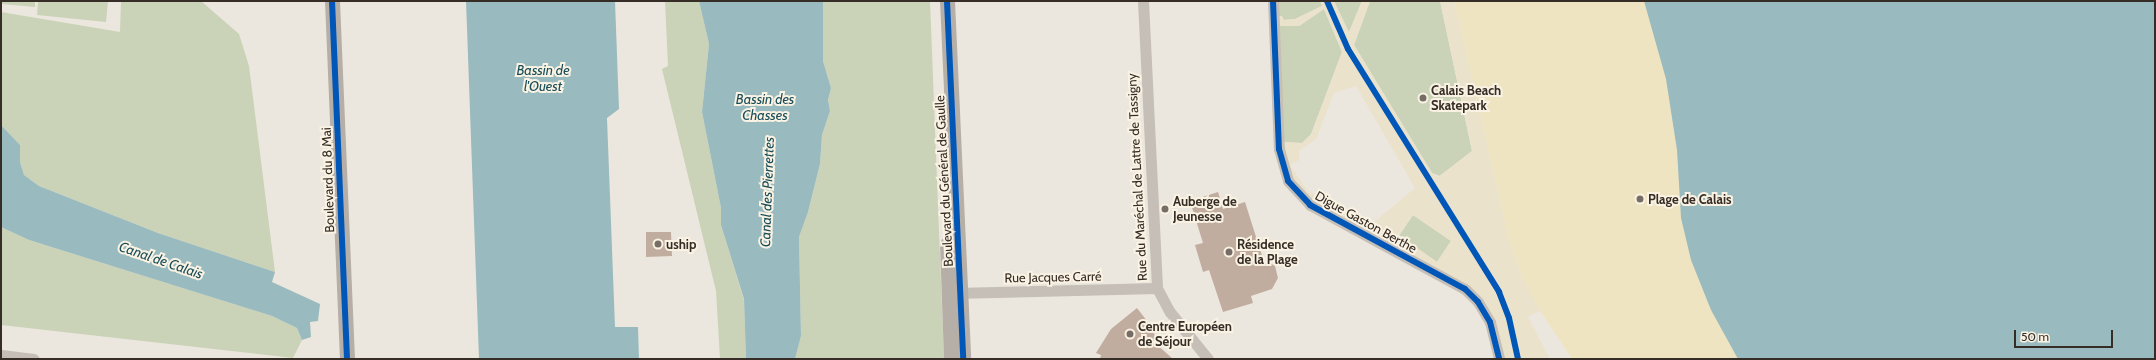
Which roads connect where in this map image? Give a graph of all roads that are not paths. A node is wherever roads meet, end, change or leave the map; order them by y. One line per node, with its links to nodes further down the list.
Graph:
1 (332, 1): 8 (street, Boulevard du 8 Mai)
2 (937, 1): 7 (street, Boulevard du Général de Gaulle)
3 (947, 1): 7 (street, Boulevard du Général de Gaulle)
4 (1143, 1): 6 (street, Rue du Maréchal de Lattre de Tassigny)
5 (1273, 1): 16 (street, Digue Gaston Berthe)
6 (1157, 288): 7 (street, Rue Jacques Carré); 15 (street, Rue du Maréchal de Lattre de Tassigny)
7 (955, 293): 13 (street, Boulevard du Général de Gaulle); 14 (street, Boulevard du Général de Gaulle)
8 (344, 337): 11 (street, Boulevard du 8 Mai); 12 (street, Boulevard du 8 Mai)
9 (1, 355): 10 (street)
10 (34, 359)
11 (340, 359)
12 (347, 359)
13 (951, 359)
14 (963, 359)
15 (1208, 359)
16 (1499, 359)

